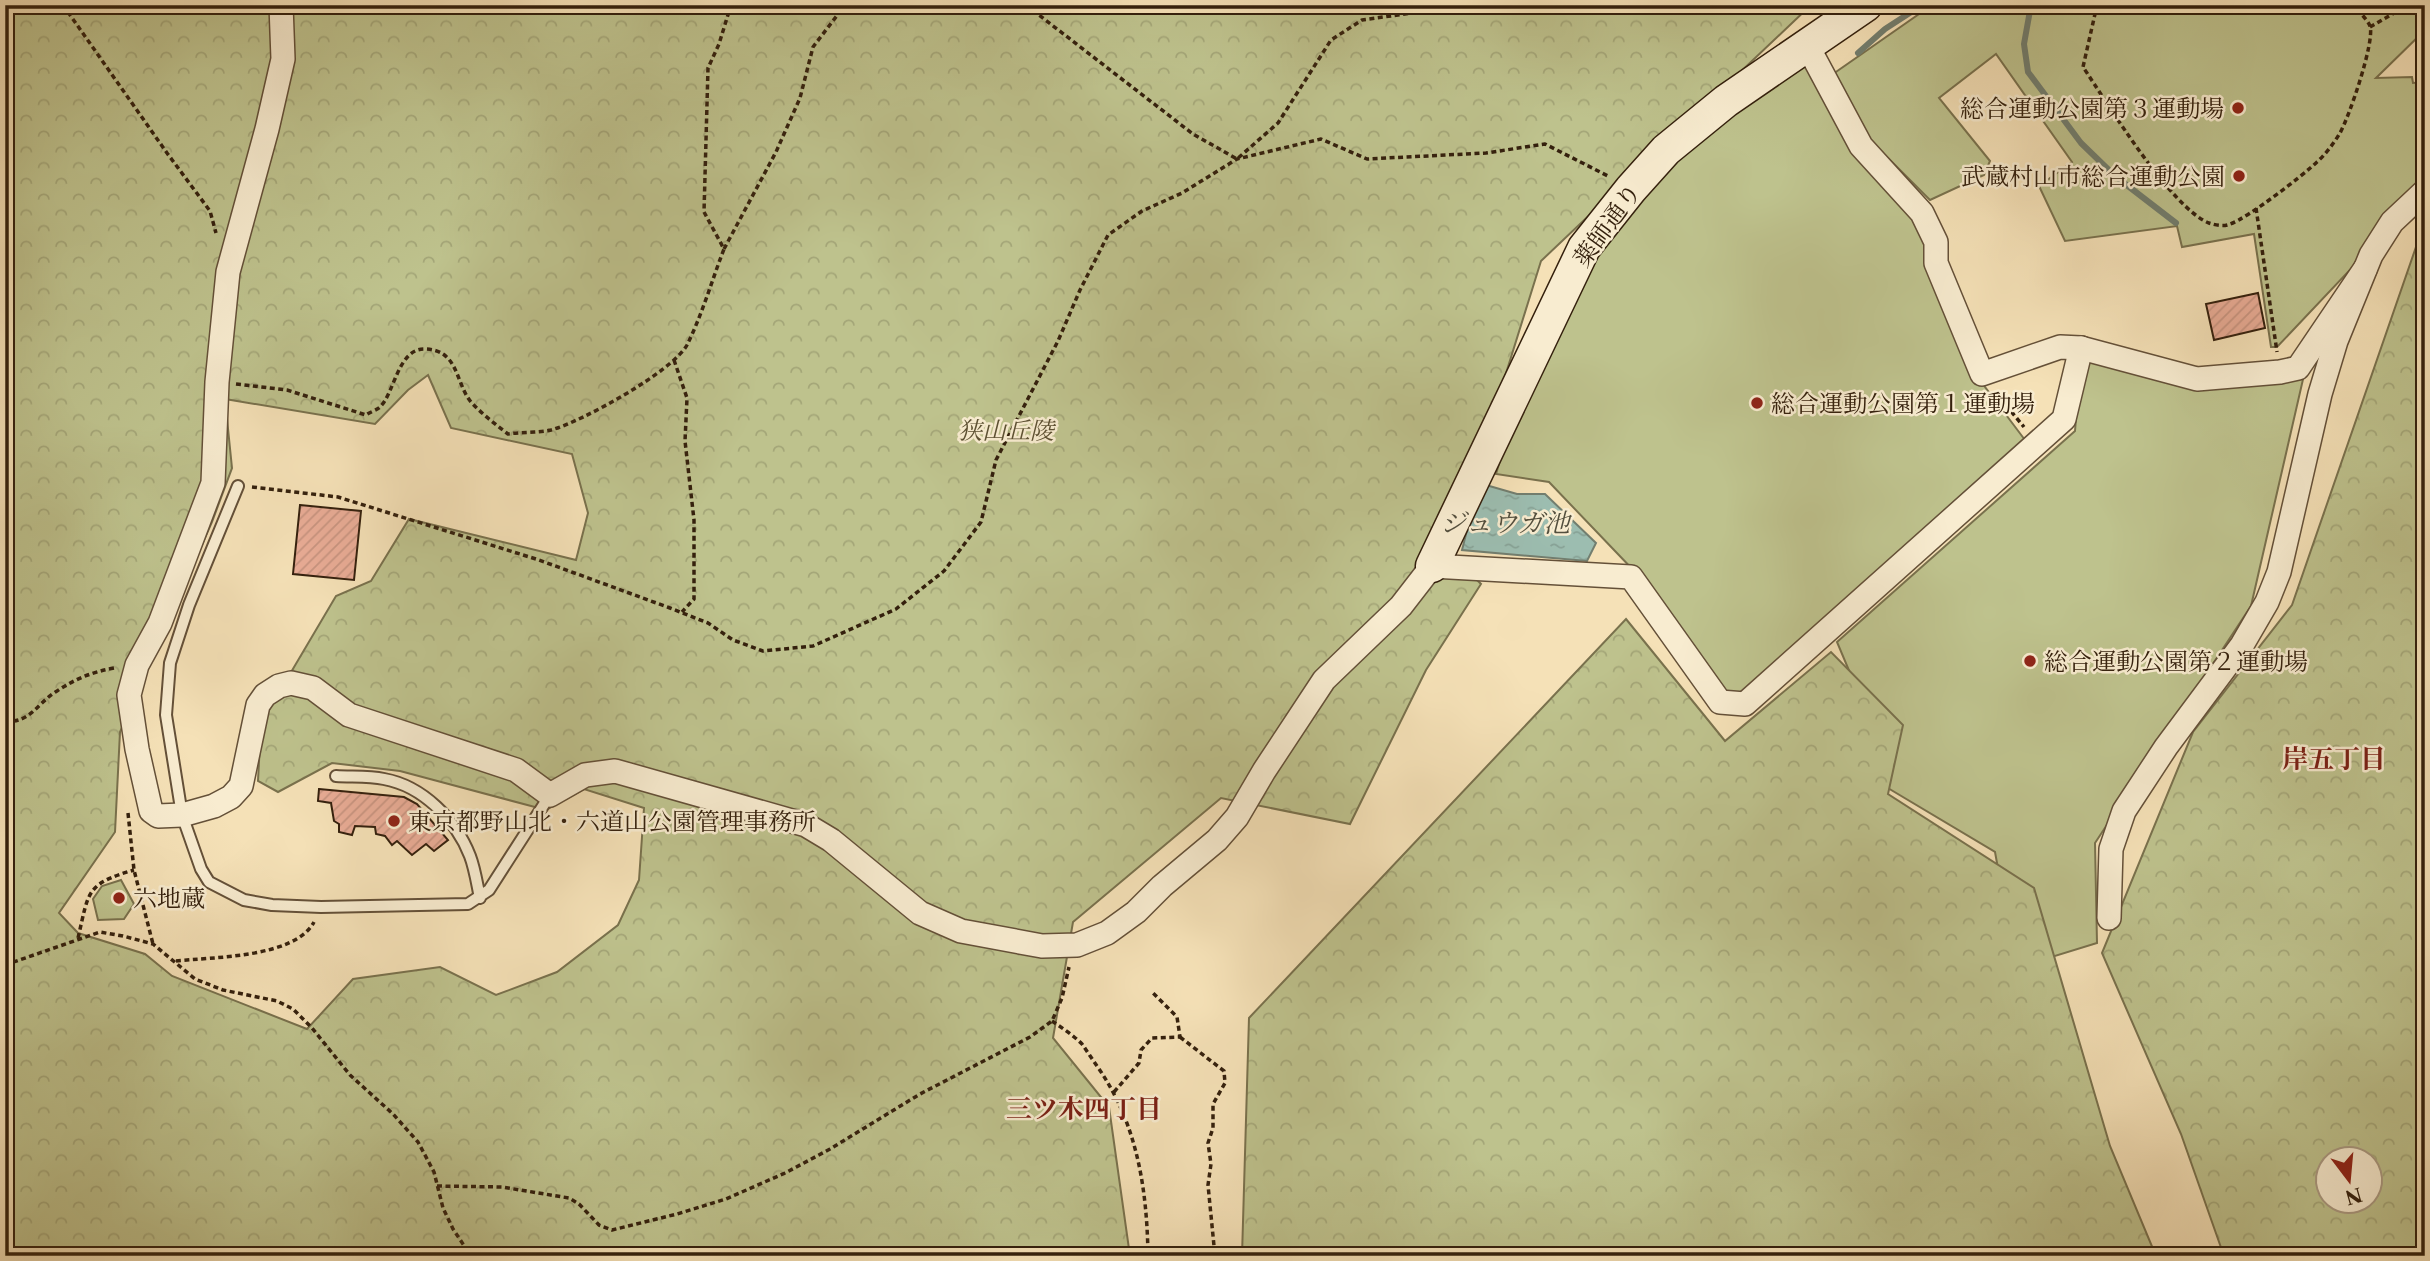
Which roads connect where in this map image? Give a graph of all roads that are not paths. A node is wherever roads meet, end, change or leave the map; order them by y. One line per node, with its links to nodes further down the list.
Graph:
1 (281, 5): 11 (street)
2 (1866, 5): 3 (street, 薬師通り)
3 (1807, 45): 6 (street); 8 (street, 薬師通り)
4 (2425, 191): 5 (street)
5 (2365, 269): 6 (street); 13 (street)
6 (2081, 348): 8 (street)
7 (238, 486): 11 (lane)
8 (1432, 565): 10 (street)
9 (336, 776): 12 (lane)
10 (550, 795): 11 (street); 12 (lane)
11 (182, 815): 12 (lane)
12 (480, 898)
13 (2109, 918)

